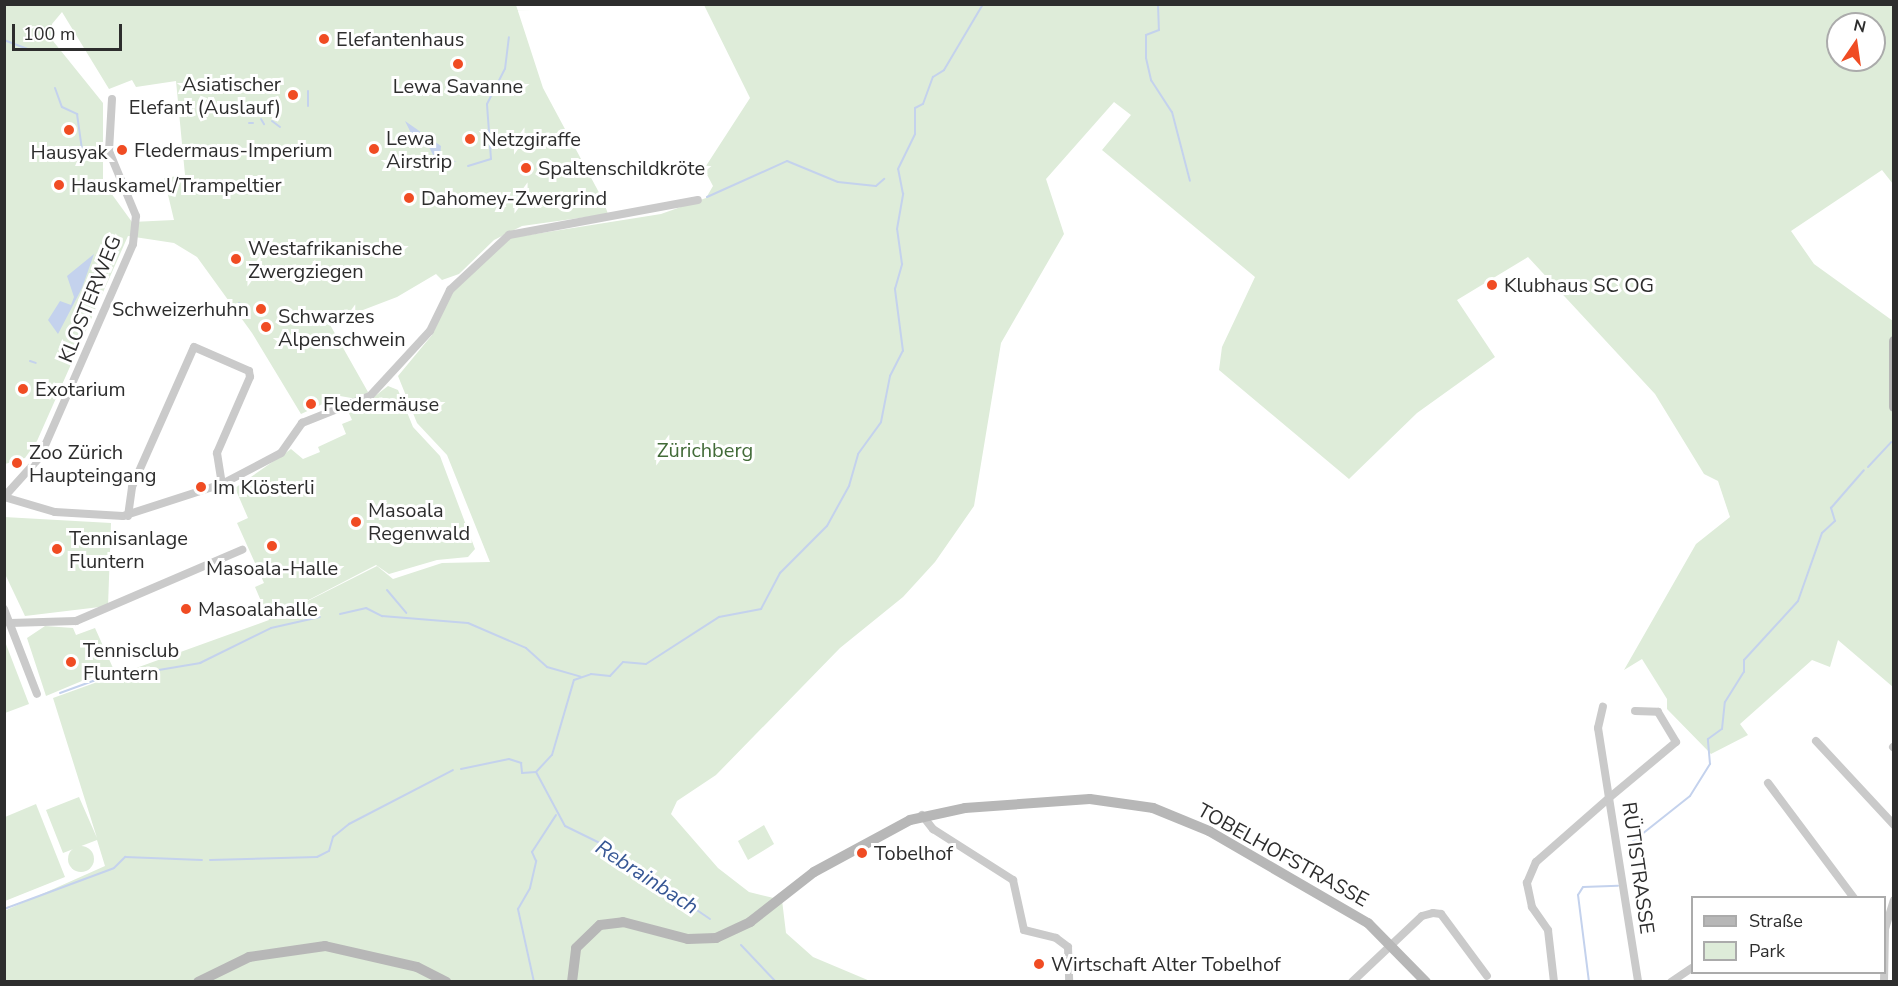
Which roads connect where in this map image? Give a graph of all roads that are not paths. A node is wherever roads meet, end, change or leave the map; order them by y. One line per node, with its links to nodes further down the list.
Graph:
1 (112, 99): 6 (street, KLOSTERWEG)
2 (698, 200): 5 (street)
3 (1893, 341): 4 (main road)
4 (1893, 407)
5 (222, 484): 7 (street); 7 (street)
6 (4, 497): 7 (street)
7 (128, 516)
8 (242, 550): 10 (street)
9 (4, 609): 10 (street)
10 (10, 623): 11 (street)
11 (37, 694)
12 (1603, 707): 16 (street)
13 (1635, 711): 16 (street, RÜTISTRASSE)
14 (1816, 741): 18 (street)
15 (1768, 783): 19 (street)
16 (1609, 798): 31 (street); 32 (street, RÜTISTRASSE)
17 (922, 815): 22 (main road, TOBELHOFSTRASSE); 27 (main road, TOBELHOFSTRASSE); 28 (street)
18 (1893, 825)
19 (1853, 896)
20 (1893, 900): 21 (street)
21 (1886, 924)
22 (1393, 946): 24 (street); 29 (street); 30 (main road, TOBELHOFSTRASSE)
23 (1691, 969): 33 (street)
24 (1487, 975)
25 (198, 981): 26 (main road)
26 (446, 981)
27 (572, 981)
28 (1070, 981)
29 (1352, 981)
30 (1426, 981)
31 (1554, 981)
32 (1638, 981)
33 (1671, 981)

